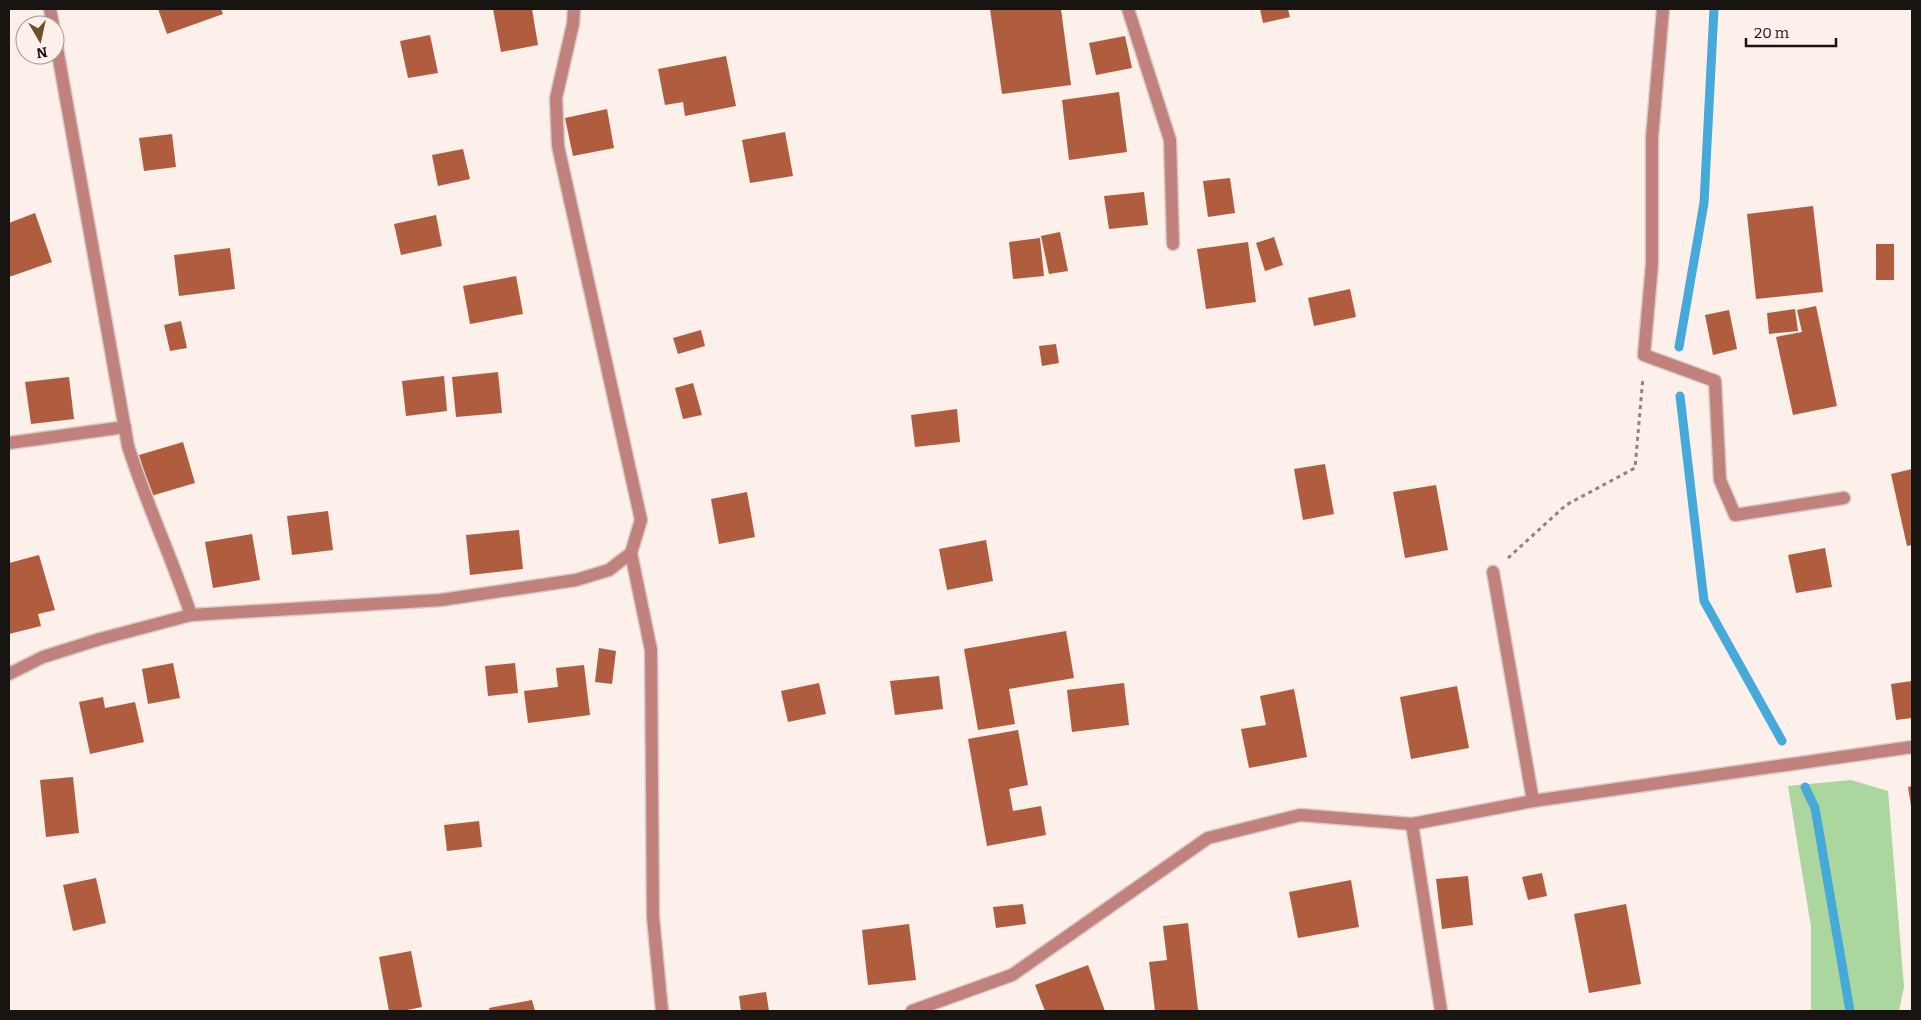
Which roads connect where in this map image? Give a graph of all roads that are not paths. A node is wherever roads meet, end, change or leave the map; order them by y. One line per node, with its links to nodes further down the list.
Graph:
1 (574, 9): 9 (street)
2 (1128, 9): 5 (street)
3 (1663, 9): 8 (street)
4 (60, 65): 6 (street)
5 (1173, 244)
6 (125, 427): 7 (street); 11 (street)
7 (9, 443)
8 (1844, 498)
9 (631, 553): 11 (street); 16 (street)
10 (1493, 572): 14 (street)
11 (191, 615): 12 (street)
12 (9, 674)
13 (1912, 747): 14 (street)
14 (1533, 801): 15 (street)
15 (1412, 824): 17 (street); 18 (street)
16 (662, 1011)
17 (912, 1011)
18 (1441, 1011)

